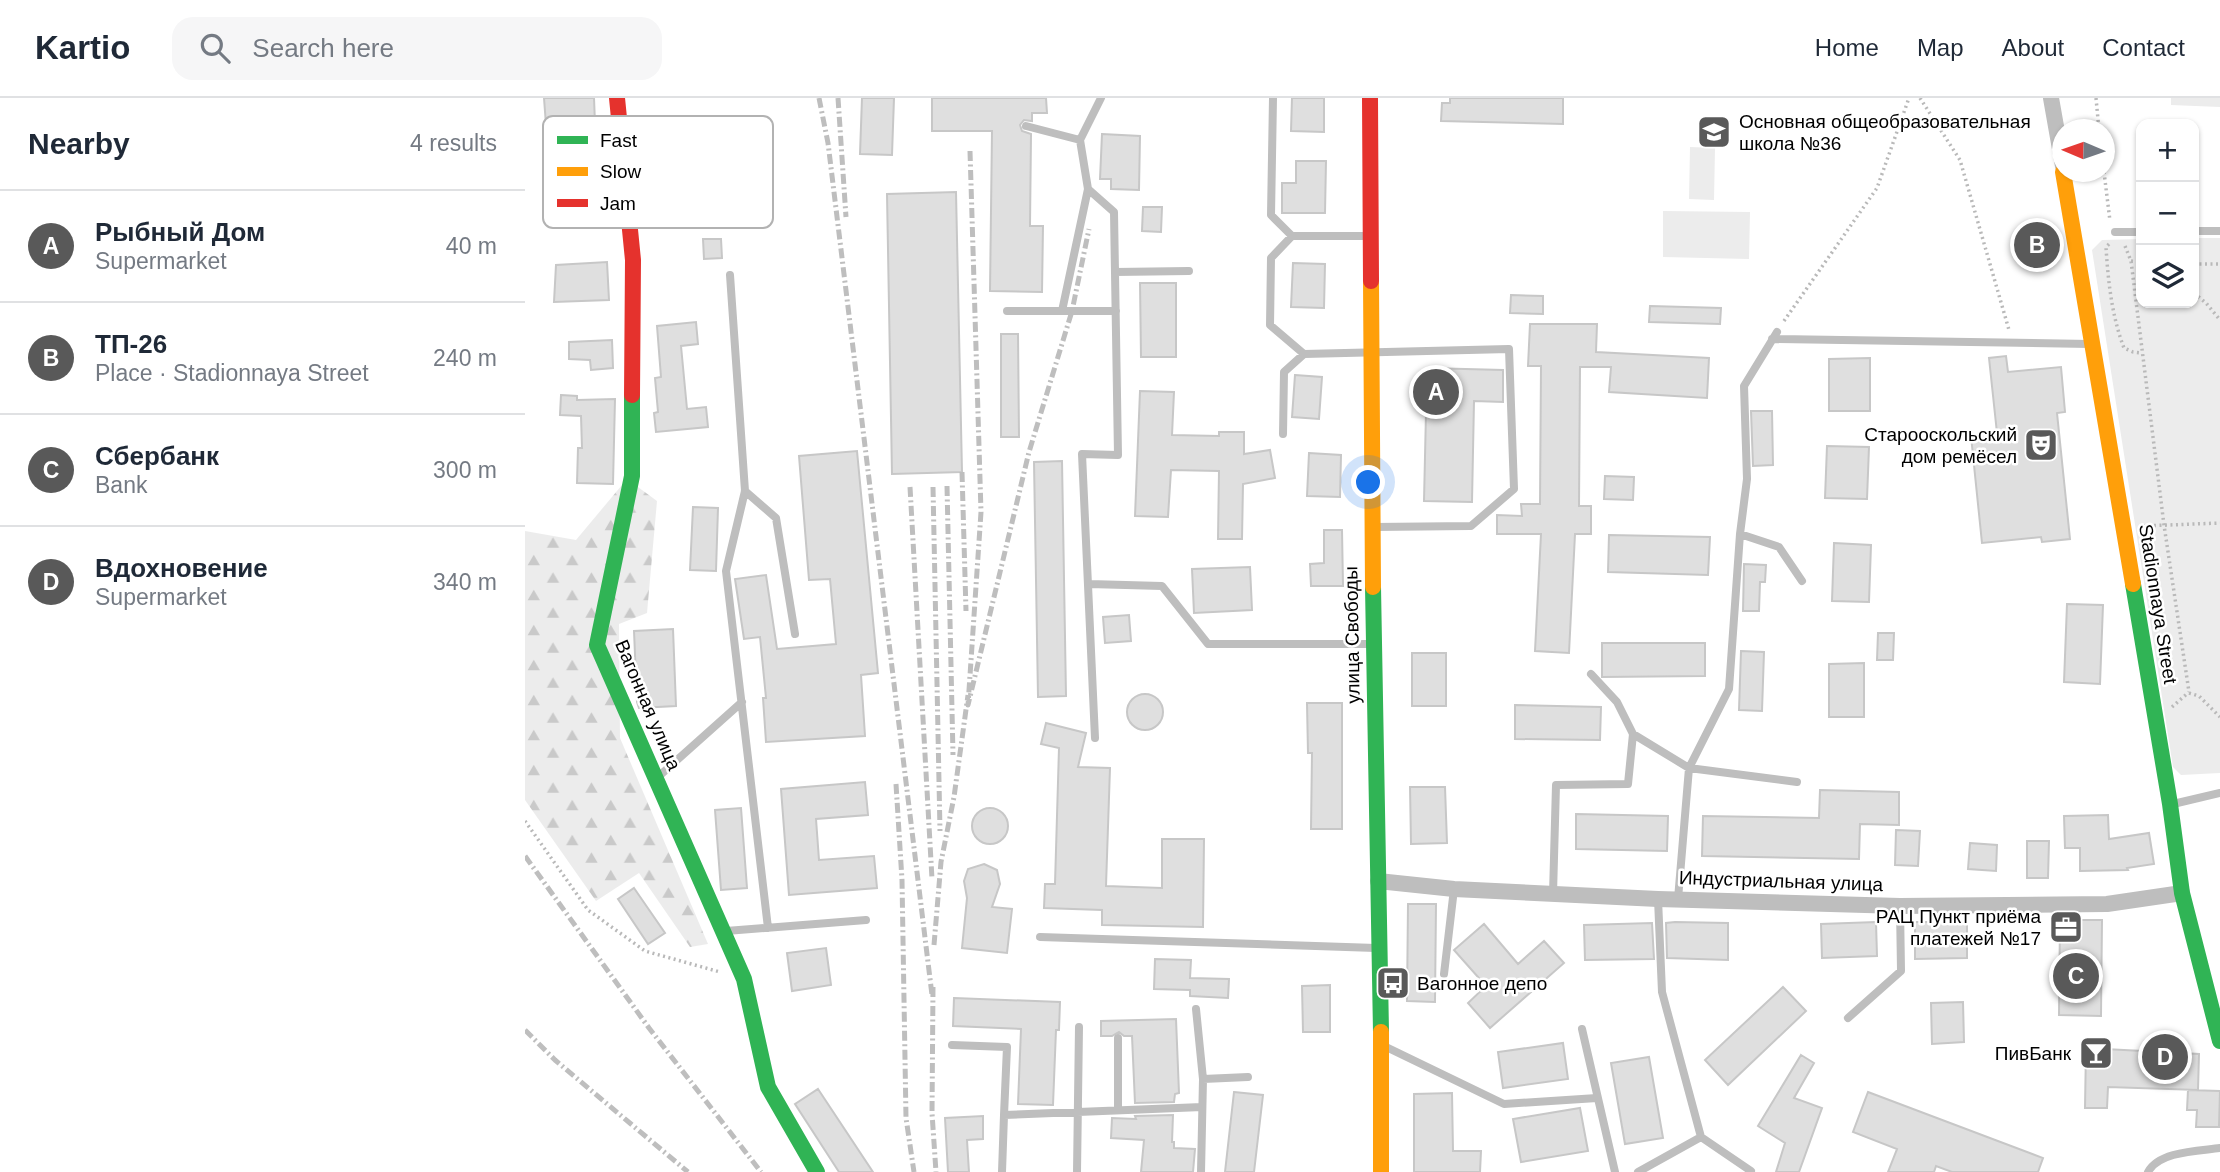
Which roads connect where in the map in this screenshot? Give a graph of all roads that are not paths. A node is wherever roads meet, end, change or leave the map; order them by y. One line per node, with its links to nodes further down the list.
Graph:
1 (617, 98): 6 (street, Вагонная улица)
2 (1101, 98): 9 (lane)
3 (1273, 98): 17 (lane)
4 (1370, 98): 18 (street, улица Свободы)
5 (2051, 98): 7 (street)
6 (619, 116)
7 (2055, 119)
8 (1026, 126): 9 (lane)
9 (1080, 140): 11 (lane)
10 (2065, 182): 25 (street, Stadionnaya Street)
11 (1089, 188): 20 (lane); 23 (lane)
12 (630, 228): 41 (street, Вагонная улица)
13 (2199, 231): 14 (lane)
14 (2220, 231)
15 (2115, 232): 16 (lane)
16 (2136, 232)
17 (1292, 236): 18 (lane); 27 (lane)
18 (1369, 236): 26 (street, улица Свободы)
19 (1189, 271): 20 (lane)
20 (1115, 272): 24 (lane)
21 (730, 275): 29 (lane)
22 (1007, 311): 23 (lane)
23 (1062, 311): 24 (lane)
24 (1116, 311): 33 (lane)
25 (2093, 344): 31 (lane); 44 (street, Stadionnaya Street)
26 (1370, 352): 27 (lane); 30 (street, улица Свободы); 30 (lane)
27 (1304, 354): 28 (lane)
28 (1283, 434)
29 (745, 491): 34 (lane); 37 (lane)
30 (1371, 527): 35 (street, улица Свободы)
31 (1740, 534): 32 (lane); 40 (lane)
32 (1802, 580)
33 (1089, 584): 35 (lane); 39 (lane)
34 (795, 634)
35 (1373, 644): 45 (street, улица Свободы)
36 (1591, 674): 38 (lane)
37 (742, 702): 41 (lane); 53 (lane)
38 (1633, 734): 40 (lane); 48 (lane)
39 (1095, 738)
40 (1689, 768): 42 (lane); 50 (lane)
41 (656, 779): 54 (street, Вагонная улица)
42 (1797, 782)
43 (2220, 793): 44 (lane)
44 (2170, 804): 47 (street, Stadionnaya Street)
45 (1378, 881): 46 (street, Индустриальная улица); 56 (street, улица Свободы)
46 (1454, 889): 48 (street, Индустриальная улица); 57 (lane)
47 (2182, 893): 51 (street, Индустриальная улица); 63 (street, Stadionnaya Street)
48 (1553, 894): 49 (street, Индустриальная улица)
49 (1658, 899): 50 (street, Индустриальная улица); 73 (lane)
50 (1678, 899): 51 (street, Индустриальная улица)
51 (1900, 906): 59 (lane)
52 (866, 920): 53 (lane)
53 (768, 928): 54 (lane)
54 (723, 931): 76 (street, Вагонная улица)
55 (1040, 937): 56 (lane)
56 (1378, 948): 65 (street, улица Свободы)
57 (1444, 974)
58 (1196, 1009): 67 (lane)
59 (1848, 1018)
60 (1079, 1027): 71 (lane)
61 (1583, 1029): 68 (lane)
62 (1118, 1038): 70 (lane)
63 (2220, 1041)
64 (952, 1045): 72 (lane)
65 (1381, 1045): 68 (lane); 80 (street, улица Свободы)
66 (1248, 1077): 67 (lane)
67 (1203, 1079): 69 (lane)
68 (1597, 1098): 81 (lane)
69 (1202, 1107): 70 (lane); 79 (lane)
70 (1118, 1110): 71 (lane)
71 (1077, 1112): 72 (lane); 78 (lane)
72 (1004, 1115): 77 (lane)
73 (1701, 1137): 75 (lane); 82 (lane)
74 (2220, 1148): 83 (lane)
75 (1751, 1171)
76 (817, 1172)
77 (1002, 1172)
78 (1077, 1172)
79 (1201, 1172)
80 (1381, 1172)
81 (1615, 1172)
82 (1638, 1172)
83 (2148, 1172)

